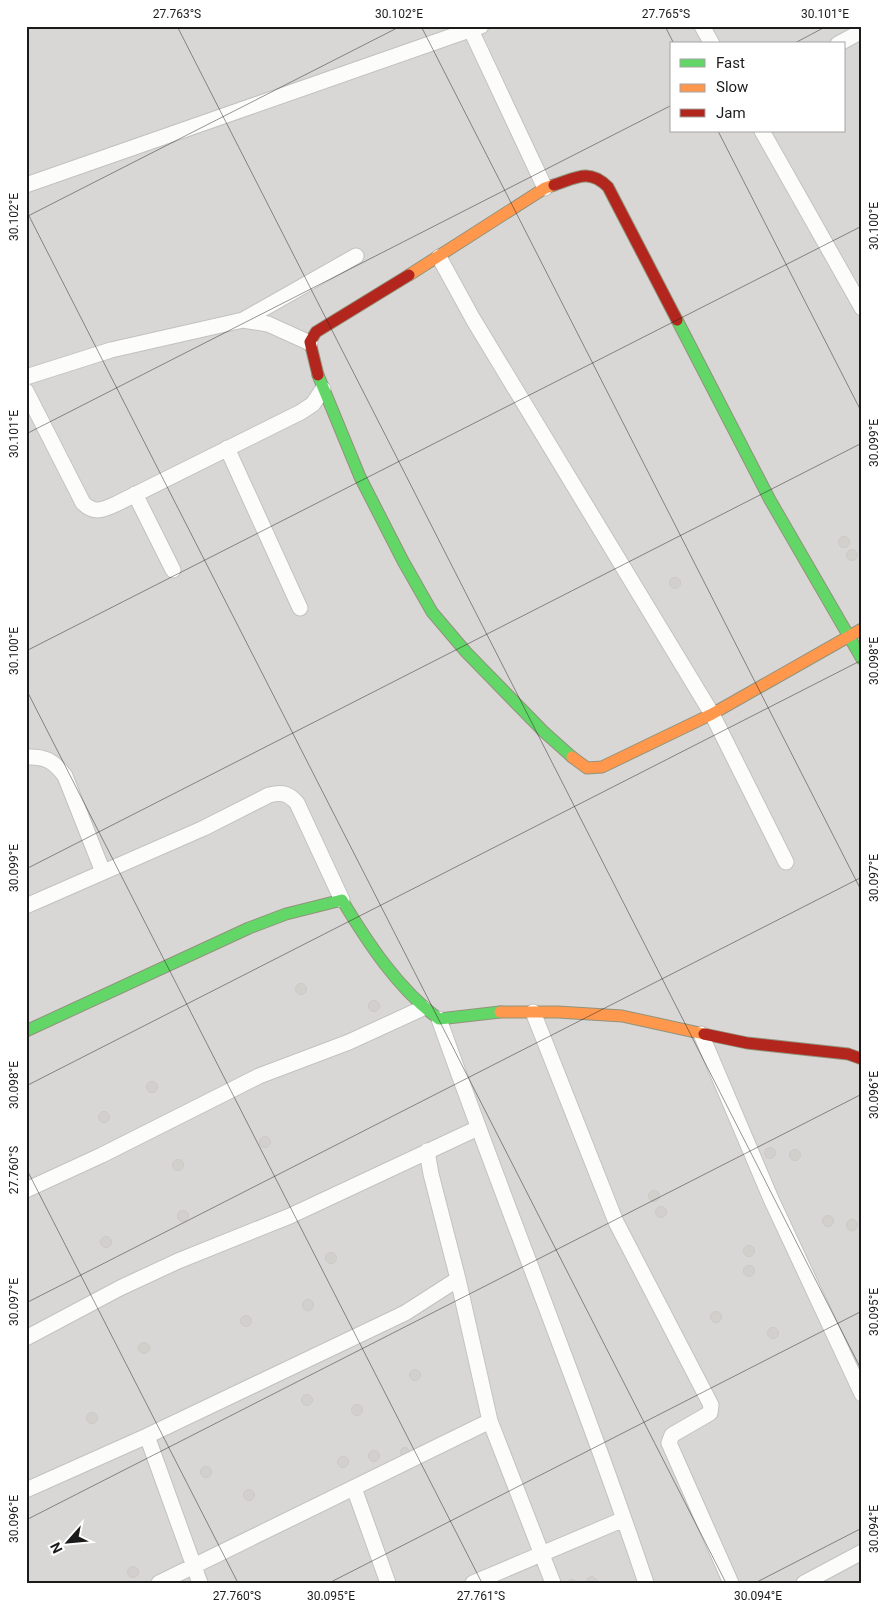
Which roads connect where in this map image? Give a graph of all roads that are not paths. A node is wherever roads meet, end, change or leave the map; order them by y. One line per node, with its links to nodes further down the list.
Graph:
1 (702, 26): 4 (street)
2 (474, 28): 7 (street); 8 (street)
3 (858, 35): 5 (street)
4 (711, 42)
5 (842, 42)
6 (763, 132): 11 (street)
7 (26, 185)
8 (545, 188): 10 (street); 22 (street)
9 (356, 256): 12 (street)
10 (439, 257): 13 (street); 24 (street)
11 (862, 308)
12 (243, 320): 13 (street); 14 (street)
13 (310, 343): 15 (street)
14 (26, 377)
15 (323, 389): 17 (street); 24 (street)
16 (26, 391): 18 (street)
17 (227, 448): 18 (street); 20 (street)
18 (135, 494): 19 (street)
19 (173, 570)
20 (300, 608)
21 (862, 629): 22 (street)
22 (850, 635): 23 (street); 24 (street)
23 (862, 659)
24 (712, 714): 26 (street)
25 (26, 757): 27 (street)
26 (786, 862)
27 (103, 872): 28 (street); 29 (street)
28 (342, 900): 30 (street); 33 (street)
29 (26, 906)
30 (424, 1008): 32 (street); 38 (street)
31 (533, 1012): 32 (street); 34 (street); 56 (street)
32 (439, 1019): 36 (street)
33 (26, 1031)
34 (701, 1034): 35 (street); 41 (street)
35 (862, 1059)
36 (478, 1128): 37 (street); 46 (street)
37 (428, 1151): 39 (street); 40 (street)
38 (26, 1190)
39 (458, 1279): 42 (street); 43 (street)
40 (26, 1338)
41 (862, 1394)
42 (490, 1421): 44 (street); 48 (street)
43 (147, 1436): 45 (street); 49 (street)
44 (354, 1488): 49 (street); 52 (street)
45 (26, 1490)
46 (624, 1519): 48 (street); 55 (street)
47 (862, 1552): 57 (street)
48 (542, 1554): 53 (street); 54 (street)
49 (195, 1567): 50 (street); 51 (street)
50 (159, 1583)
51 (200, 1583)
52 (388, 1583)
53 (474, 1583)
54 (553, 1583)
55 (646, 1583)
56 (732, 1583)
57 (804, 1583)

